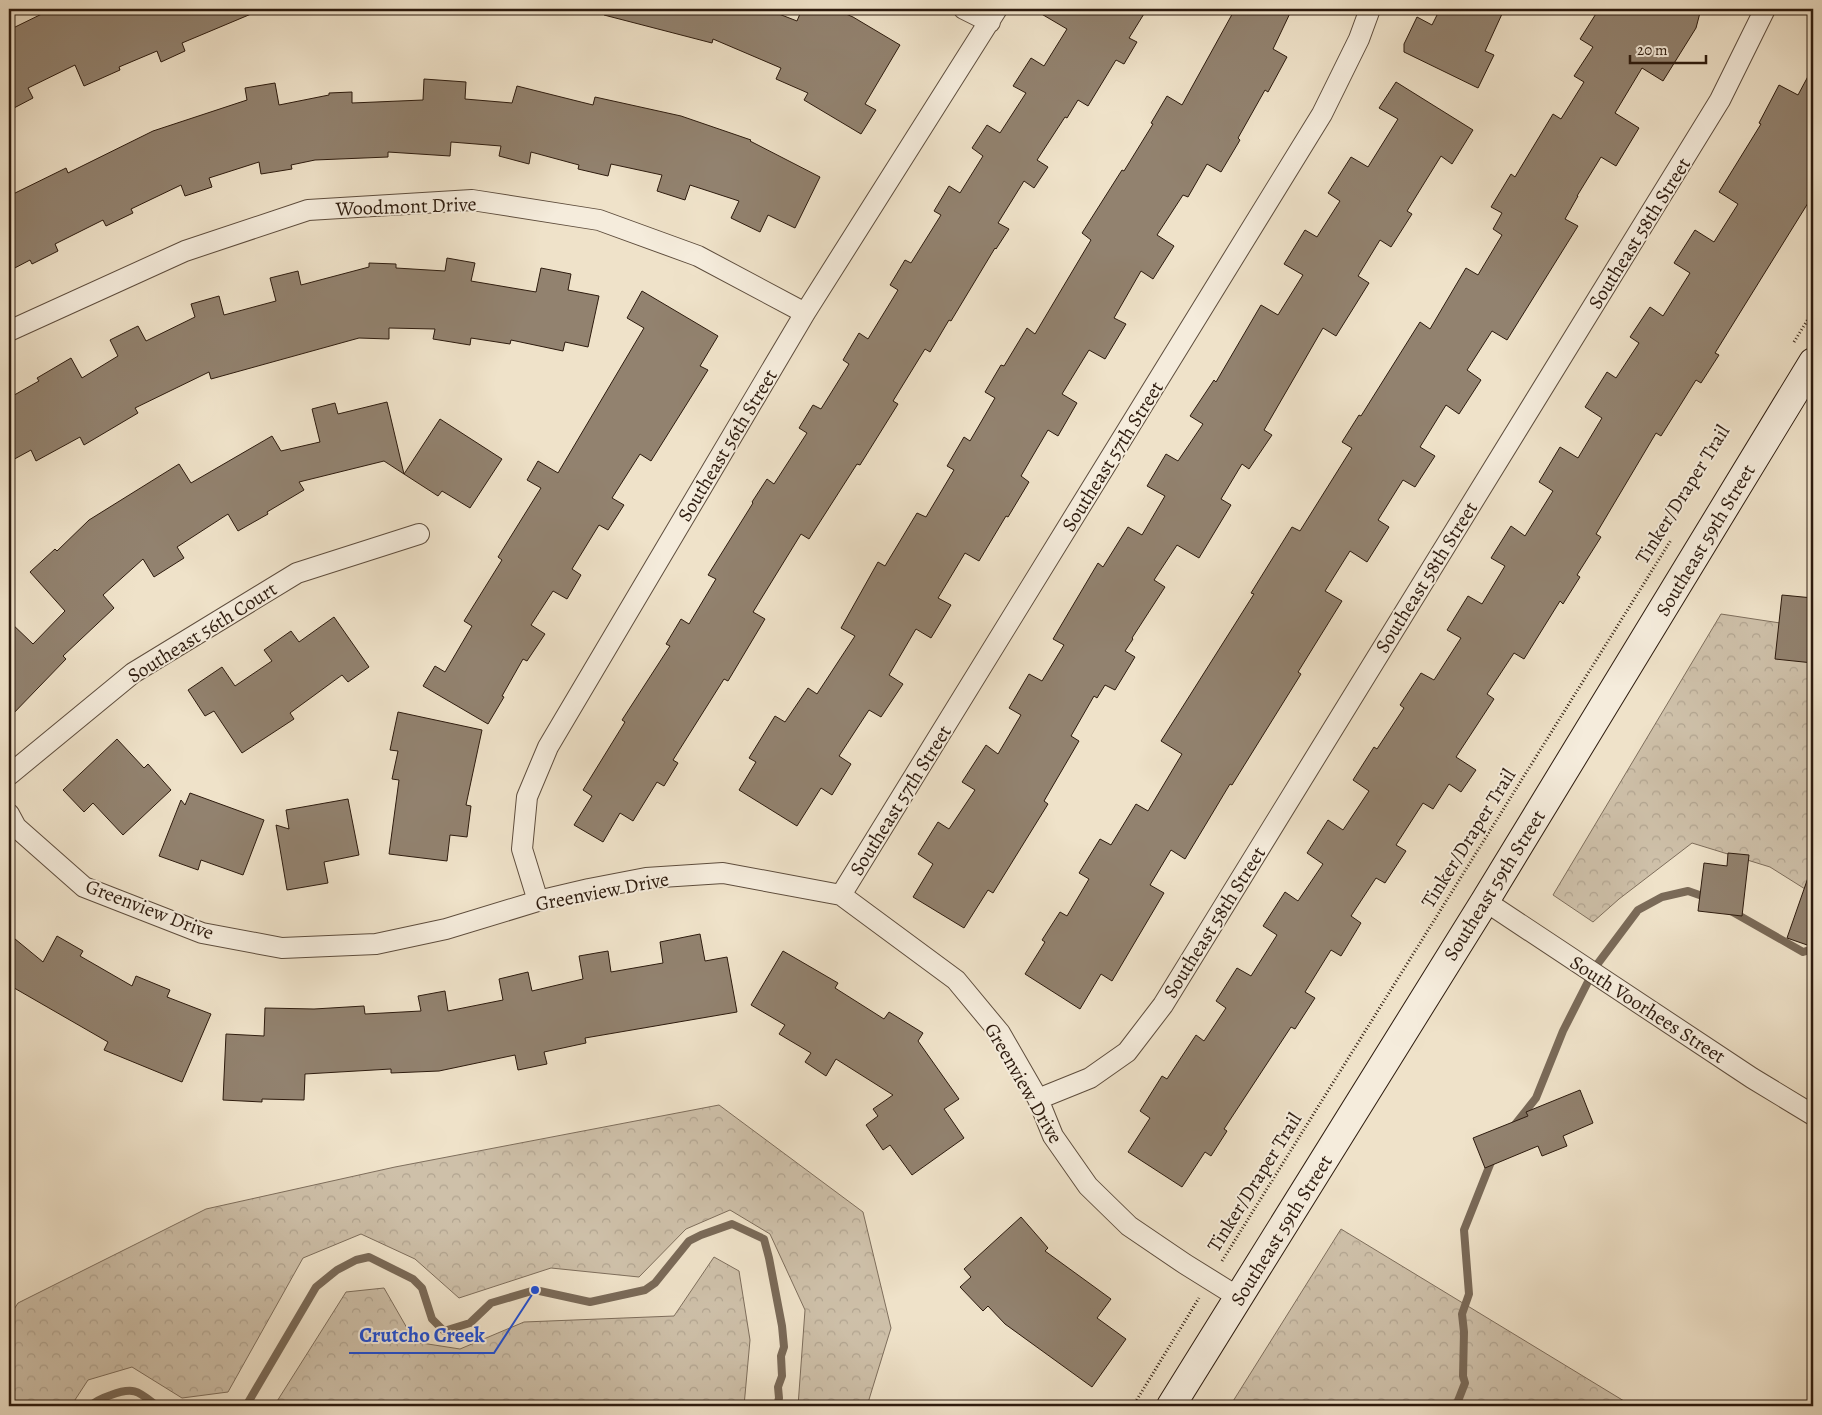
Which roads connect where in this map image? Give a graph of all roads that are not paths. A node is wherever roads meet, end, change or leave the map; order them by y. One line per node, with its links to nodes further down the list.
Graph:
1 (964, 9): 4 (street)
2 (1370, 9): 11 (street, Southeast 57th Street)
3 (1765, 9): 14 (street, Southeast 58th Street)
4 (993, 16): 5 (street, Southeast 56th Street)
5 (805, 313): 6 (street, Woodmont Drive); 12 (street, Southeast 56th Street)
6 (9, 331)
7 (1813, 362): 13 (main road, Southeast 59th Street)
8 (419, 534): 9 (street, Southeast 56th Court)
9 (9, 775)
10 (9, 814): 12 (street, Greenview Drive)
11 (841, 895): 12 (street, Greenview Drive); 14 (street, Greenview Drive)
12 (538, 901)
13 (1484, 901): 15 (street, South Voorhees Street); 16 (main road, Southeast 59th Street)
14 (1038, 1099): 16 (street, Greenview Drive)
15 (1813, 1115)
16 (1238, 1298): 17 (main road, Southeast 59th Street)
17 (1171, 1406)

